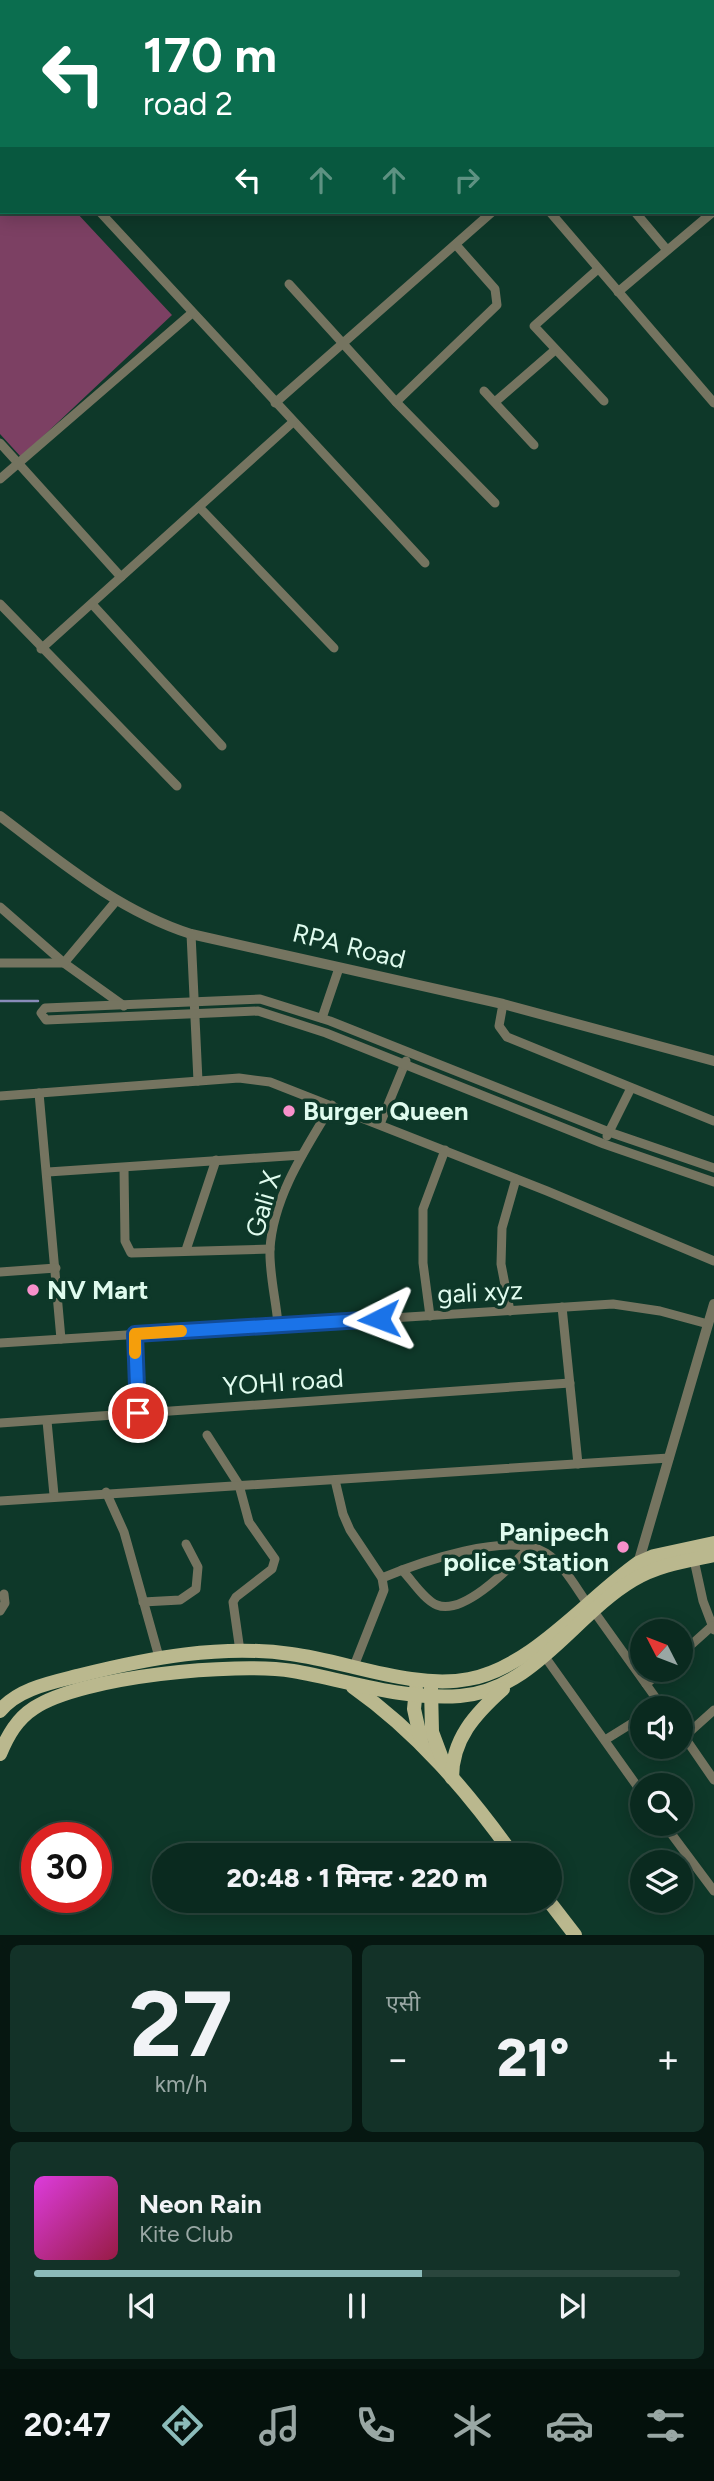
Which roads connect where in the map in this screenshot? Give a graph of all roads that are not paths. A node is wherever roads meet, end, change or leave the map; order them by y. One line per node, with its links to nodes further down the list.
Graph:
1 (102, 214): 11 (street)
2 (490, 214): 6 (street)
3 (552, 214): 8 (street)
4 (637, 214): 7 (street)
5 (709, 214): 7 (street)
6 (457, 246): 12 (street); 16 (street)
7 (667, 250): 10 (street)
8 (598, 270): 10 (street); 13 (street)
9 (289, 284): 12 (street)
10 (618, 292): 19 (street)
11 (192, 313): 18 (street); 23 (street)
12 (343, 342): 16 (street); 18 (street)
13 (555, 350): 15 (street); 17 (street)
14 (484, 391): 17 (street)
15 (604, 401)
16 (396, 402): 25 (street)
17 (495, 402): 22 (street)
18 (275, 403): 20 (street)
19 (714, 403)
20 (293, 422): 26 (street); 27 (street)
21 (0, 443): 23 (street)
22 (534, 445)
23 (18, 462): 24 (street); 28 (street)
24 (0, 479)
25 (495, 503)
26 (199, 507): 28 (street); 31 (street)
27 (425, 563)
28 (121, 577): 30 (street)
29 (0, 604): 32 (street)
30 (92, 604): 32 (street); 33 (street)
31 (334, 648)
32 (41, 649): 34 (street)
33 (222, 746)
34 (177, 786)
35 (0, 816): 36 (street, RPA Road)
36 (116, 901): 38 (street, RPA Road); 40 (street)
37 (0, 908): 40 (street)
38 (191, 934): 41 (street, RPA Road); 42 (street)
39 (0, 963): 40 (street)
40 (64, 963): 45 (street)
41 (339, 968): 44 (street, RPA Road); 49 (street)
42 (193, 1001): 43 (street); 45 (street); 46 (street)
43 (276, 1003): 47 (street); 49 (street)
44 (503, 1004): 51 (street, RPA Road); 54 (street)
45 (123, 1005): 48 (street); 48 (street)
46 (194, 1013): 47 (street); 48 (street); 53 (street)
47 (273, 1015): 52 (street)
48 (136, 1016)
49 (322, 1018): 50 (street)
50 (409, 1052): 52 (street); 60 (street)
51 (714, 1061)
52 (405, 1064): 59 (street); 61 (street)
53 (198, 1081): 55 (street); 57 (street)
54 (631, 1088): 58 (street); 60 (street)
55 (39, 1093): 56 (street); 67 (street)
56 (0, 1096)
57 (332, 1105): 59 (street); 63 (street, Gali X)
58 (714, 1121)
59 (380, 1124): 62 (street)
60 (609, 1132): 61 (street); 66 (street)
61 (604, 1143): 69 (street)
62 (446, 1150): 68 (street); 78 (street)
63 (302, 1155): 64 (street); 70 (street, Gali X)
64 (216, 1160): 65 (street); 71 (street)
65 (124, 1168): 67 (street); 71 (street)
66 (714, 1168)
67 (48, 1172): 73 (street)
68 (516, 1179): 72 (street); 77 (street)
69 (714, 1182)
70 (270, 1249): 71 (street); 79 (street, Gali X)
71 (186, 1250)
72 (714, 1261)
73 (55, 1268): 74 (street); 82 (street)
74 (0, 1272)
75 (714, 1304): 80 (street)
76 (562, 1307): 77 (street, gali xyz); 80 (street, gali xyz); 84 (street)
77 (510, 1311): 78 (street, gali xyz)
78 (430, 1316): 79 (street, gali xyz)
79 (278, 1324): 81 (street, gali xyz)
80 (708, 1324): 89 (street)
81 (135, 1334): 82 (street, gali xyz); 85 (street)
82 (61, 1339): 83 (street, gali xyz)
83 (0, 1343)
84 (570, 1384): 85 (street, YOHI road); 90 (street)
85 (138, 1413): 86 (street, YOHI road)
86 (47, 1421): 87 (street, YOHI road); 94 (street)
87 (0, 1423)
88 (207, 1435): 92 (street)
89 (669, 1458): 90 (street); 101 (street)
90 (578, 1464): 91 (street)
91 (335, 1480): 92 (street); 103 (street)
92 (239, 1485): 93 (street); 111 (street)
93 (106, 1492): 94 (street); 106 (street)
94 (54, 1495): 95 (street)
95 (0, 1501)
96 (714, 1543): 101 (main road)
97 (186, 1544): 106 (street)
98 (528, 1548): 102 (street); 102 (street); 107 (street)
99 (714, 1555): 100 (main road)
100 (694, 1560): 104 (main road); 109 (street)
101 (638, 1563): 104 (street); 107 (main road)
102 (402, 1570): 103 (street)
103 (382, 1578): 114 (street)
104 (631, 1581): 107 (main road)
105 (4, 1594): 108 (street)
106 (143, 1602): 113 (street)
107 (590, 1606): 112 (main road); 117 (main road); 119 (street)
108 (0, 1611)
109 (713, 1628): 110 (street)
110 (693, 1644)
111 (240, 1651): 113 (main road); 114 (main road)
112 (543, 1654): 116 (main road); 127 (street)
113 (159, 1657): 123 (main road)
114 (354, 1666): 115 (main road)
115 (417, 1678): 117 (main road); 122 (main road)
116 (514, 1679): 122 (main road); 131 (main road)
117 (432, 1681): 122 (main road)
118 (648, 1682): 119 (street)
119 (646, 1684): 121 (street)
120 (350, 1685): 122 (main road); 128 (main road); 130 (main road)
121 (654, 1696)
122 (422, 1697): 128 (main road); 131 (main road)
123 (1, 1706)
124 (714, 1710): 126 (street)
125 (630, 1724): 127 (street)
126 (693, 1726)
127 (605, 1740): 132 (street)
128 (423, 1746): 131 (main road)
129 (693, 1750): 133 (street)
130 (0, 1754)
131 (449, 1775): 135 (main road)
132 (630, 1776)
133 (714, 1780)
134 (673, 1836): 136 (street)
135 (503, 1843)
136 (713, 1888)
137 (558, 1913): 138 (main road)
138 (575, 1935)

